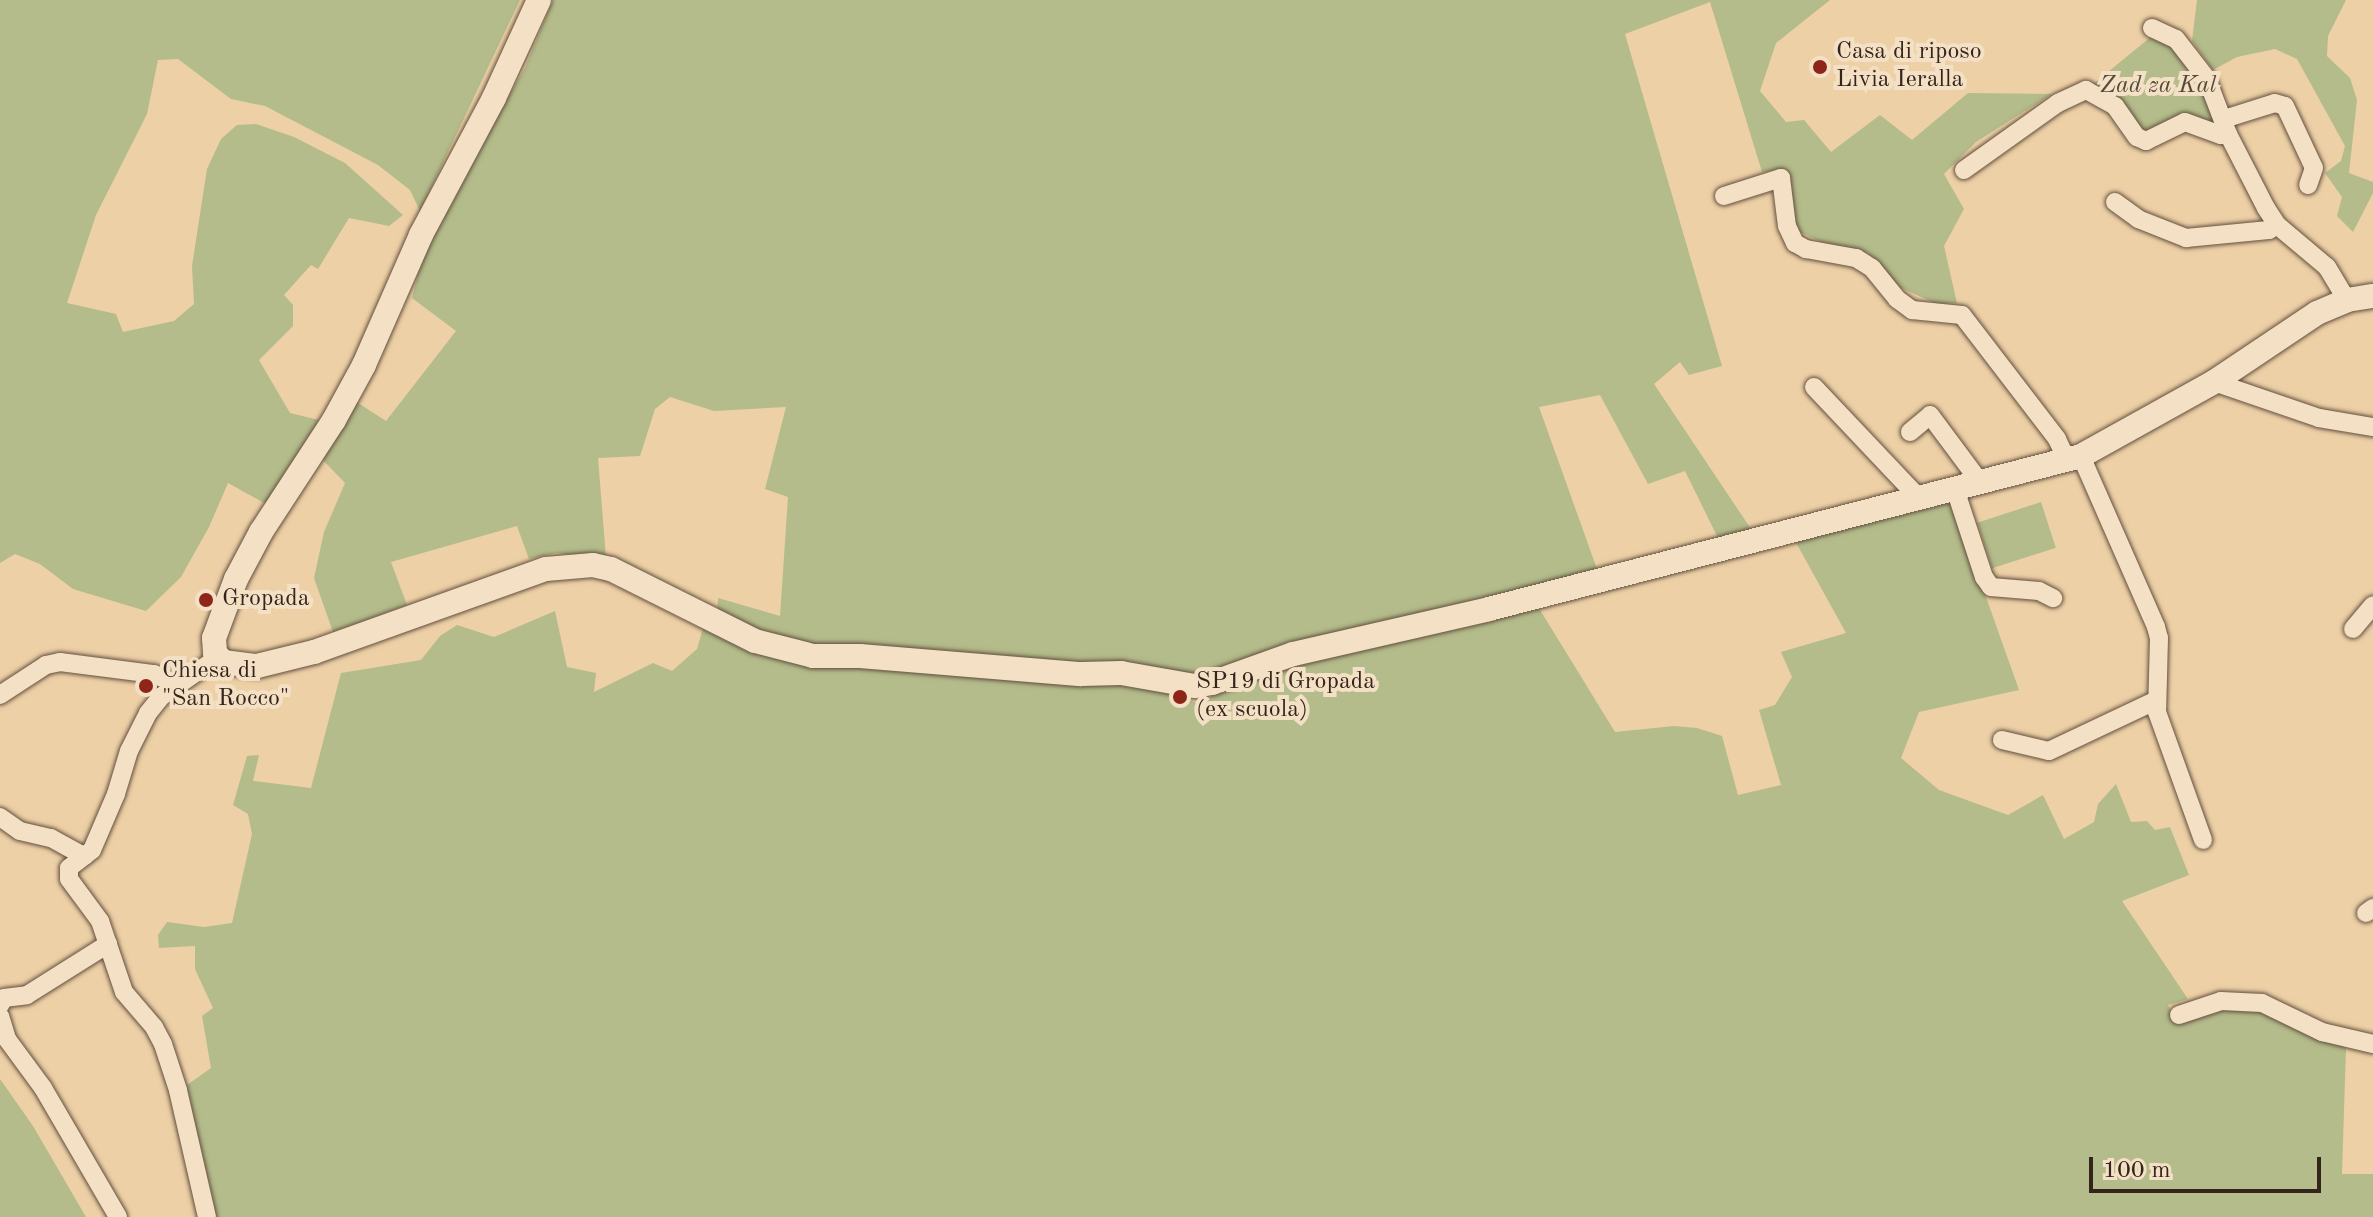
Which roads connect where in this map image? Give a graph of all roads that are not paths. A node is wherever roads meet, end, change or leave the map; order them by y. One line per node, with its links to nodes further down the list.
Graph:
1 (539, 0): 22 (street)
2 (2152, 28): 3 (street)
3 (2226, 126): 4 (street); 5 (street); 8 (street)
4 (1964, 170)
5 (2308, 185)
6 (1724, 196): 15 (street)
7 (2115, 202): 8 (street)
8 (2277, 225): 10 (street)
9 (2373, 296): 10 (street)
10 (2347, 300): 11 (street)
11 (2214, 382): 13 (street); 15 (street)
12 (1814, 387): 18 (street)
13 (2373, 427)
14 (1910, 432): 16 (street)
15 (2074, 458): 16 (street); 25 (street)
16 (1980, 482): 17 (street)
17 (1955, 489): 18 (street); 19 (street)
18 (1918, 497): 22 (street)
19 (2053, 598)
20 (2373, 605): 21 (street)
21 (2353, 629)
22 (217, 658): 23 (street)
23 (177, 685): 24 (street); 29 (street)
24 (0, 695)
25 (2155, 701): 26 (street); 28 (street)
26 (2002, 740)
27 (0, 817): 29 (street)
28 (2203, 840)
29 (84, 856): 30 (street)
30 (108, 944): 31 (street); 36 (street)
31 (0, 1005)
32 (2179, 1015): 34 (street)
33 (0, 1016): 35 (street)
34 (2373, 1044)
35 (118, 1217)
36 (207, 1217)

